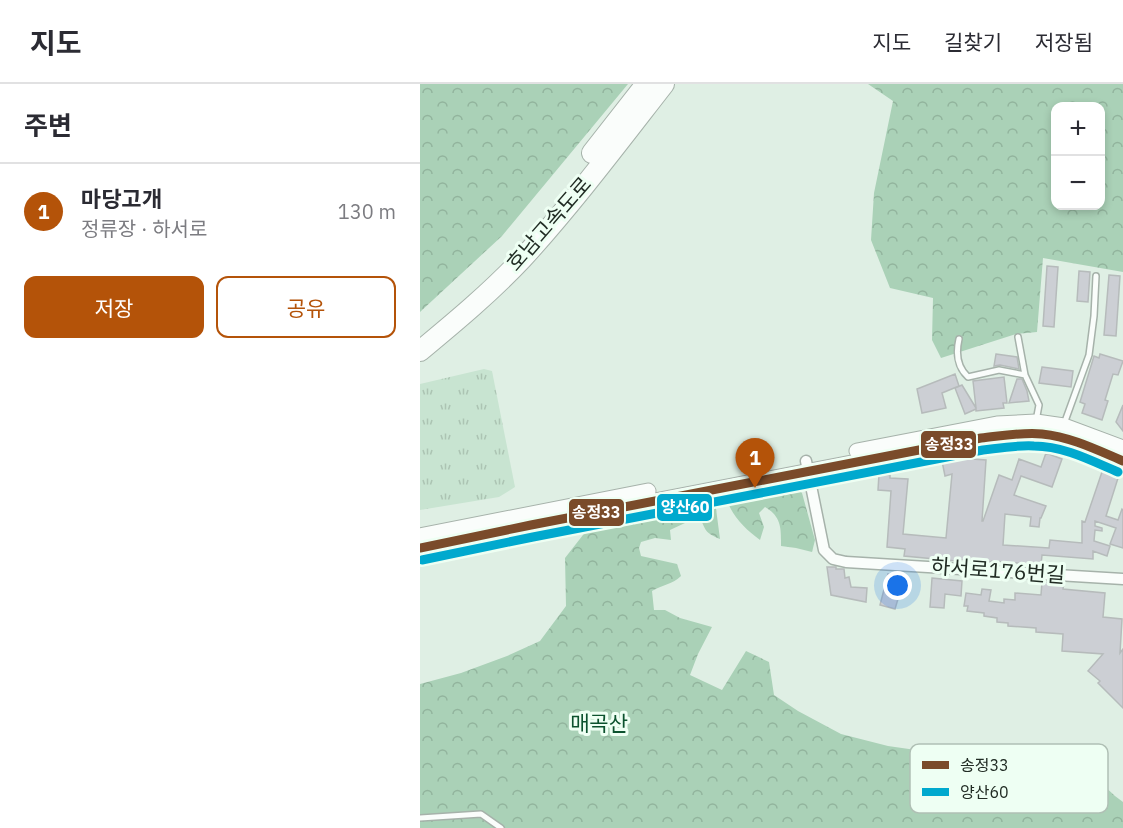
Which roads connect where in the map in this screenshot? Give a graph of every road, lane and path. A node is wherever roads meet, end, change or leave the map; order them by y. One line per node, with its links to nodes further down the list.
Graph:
1 (646, 84): 4 (highway, 호남고속도로)
2 (664, 84): 7 (highway, 호남고속도로)
3 (1096, 276): 10 (lane)
4 (420, 334)
5 (1018, 338): 8 (lane)
6 (959, 339): 8 (lane)
7 (420, 351)
8 (1025, 375): 9 (lane)
9 (1036, 422): 10 (main road); 13 (main road)
10 (1064, 426): 11 (main road)
11 (1123, 448)
12 (1123, 461): 13 (main road)
13 (807, 466): 14 (main road); 15 (main road); 16 (street, 하서로176번길)
14 (420, 536)
15 (420, 548)
16 (1123, 579)
17 (420, 818): 18 (lane)
18 (501, 828)

